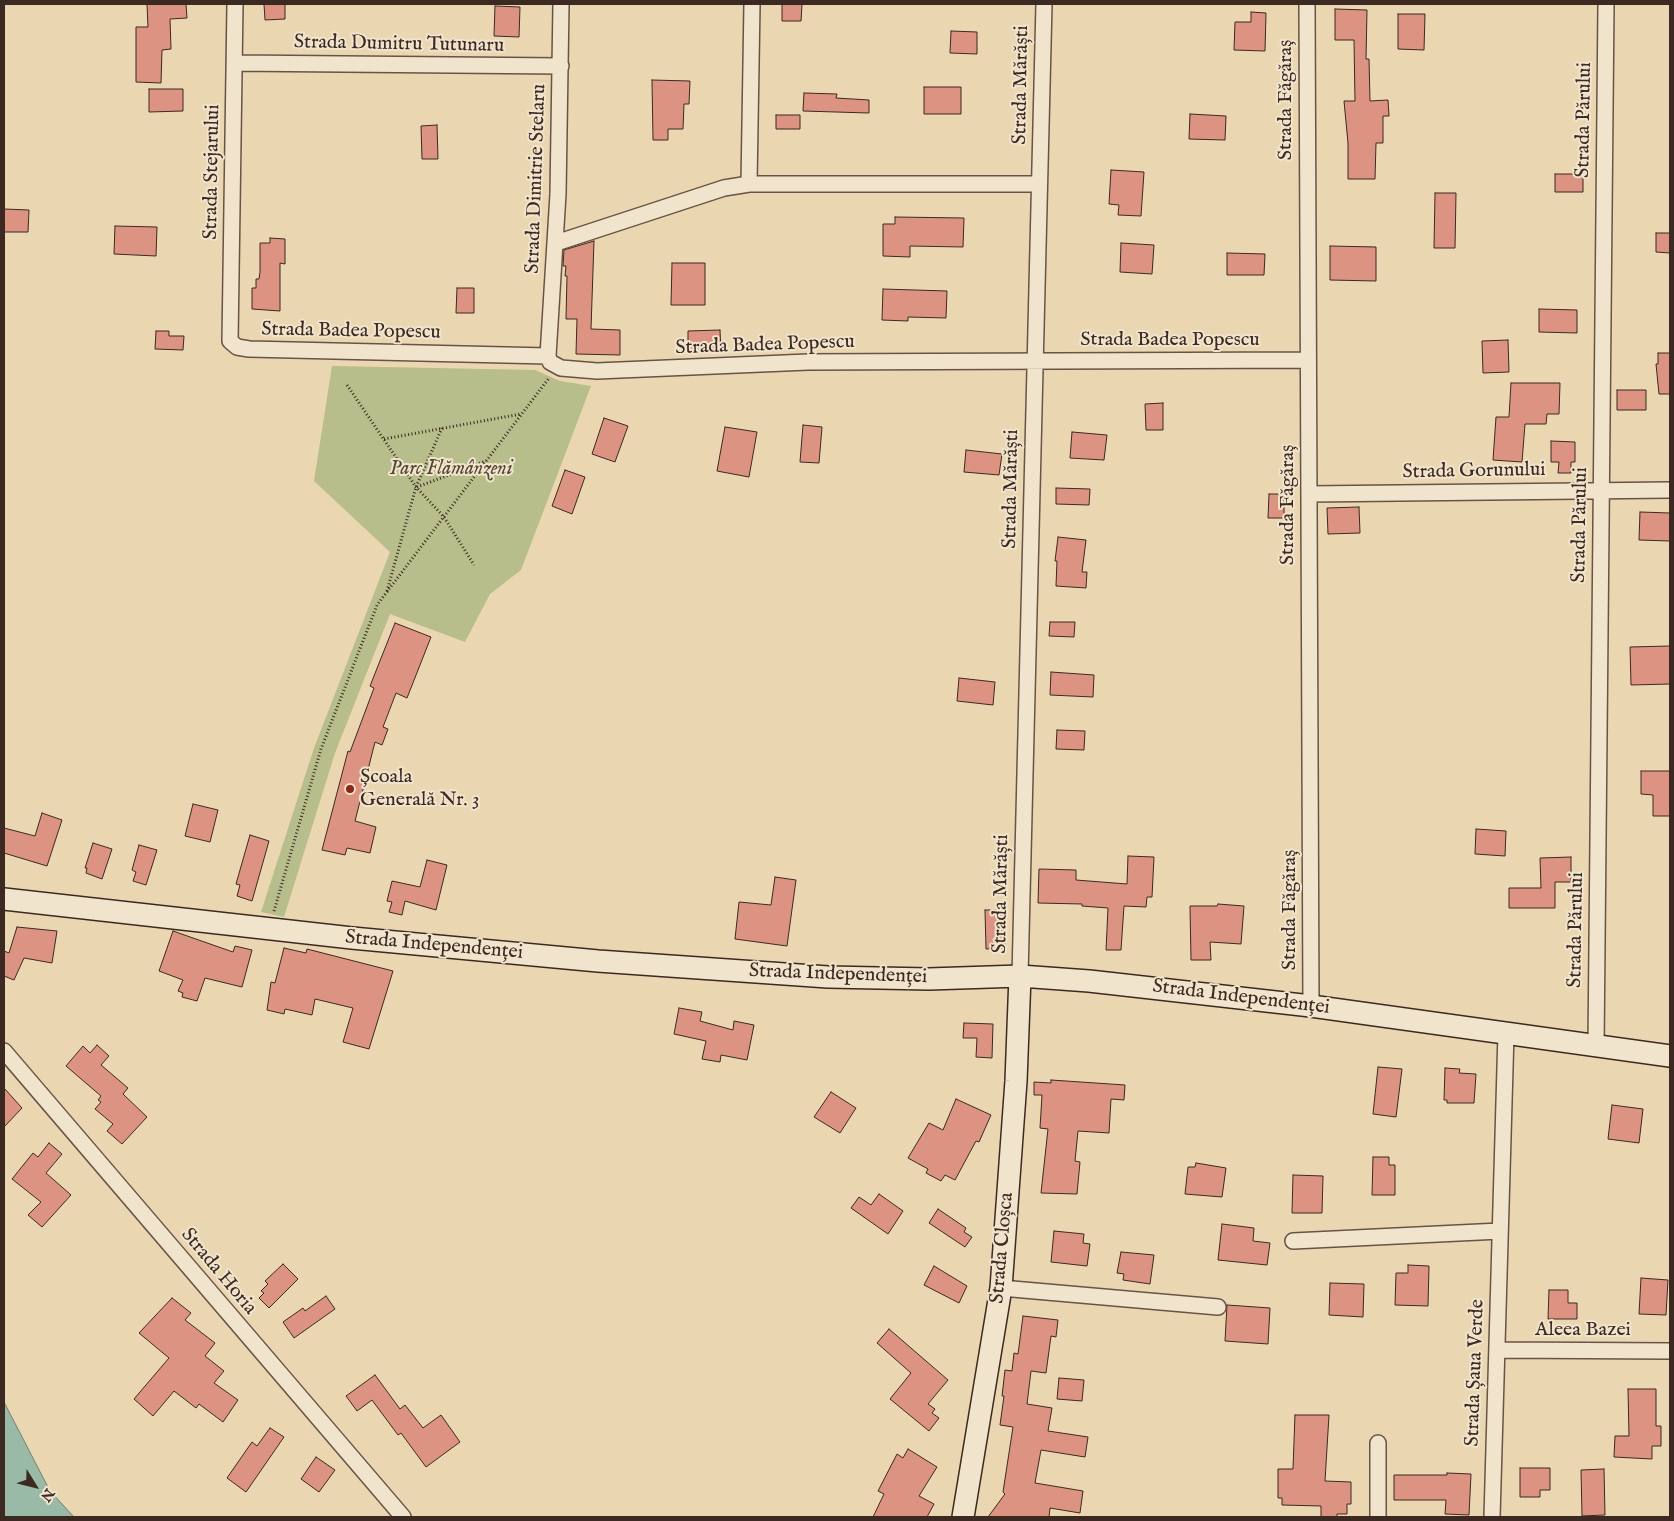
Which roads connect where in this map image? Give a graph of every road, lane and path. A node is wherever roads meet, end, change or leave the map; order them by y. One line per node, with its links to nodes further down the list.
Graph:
1 (235, 4): 7 (street, Strada Stejarului)
2 (561, 4): 8 (street, Strada Dimitrie Stelaru)
3 (752, 4): 9 (street)
4 (1044, 4): 10 (street, Strada Mărăști)
5 (1307, 4): 14 (street, Strada Făgăraș)
6 (1606, 4): 24 (street, Strada Părului)
7 (236, 64): 8 (street, Strada Dumitru Tutunaru); 12 (street, Strada Stejarului)
8 (562, 66): 11 (street, Strada Dimitrie Stelaru)
9 (749, 184): 10 (street); 11 (street)
10 (1039, 184): 15 (street, Strada Mărăști)
11 (556, 243): 13 (street, Strada Dimitrie Stelaru)
12 (230, 341): 13 (street, Strada Badea Popescu)
13 (548, 356): 16 (street)
14 (1308, 360): 15 (street, Strada Badea Popescu); 25 (street, Strada Făgăraș)
15 (1035, 361): 16 (street, Strada Badea Popescu); 31 (street, Strada Mărăști)
16 (561, 368): 18 (path)
17 (347, 385): 20 (path)
18 (522, 414): 19 (path); 21 (path)
19 (442, 428): 20 (path); 22 (path)
20 (384, 439): 22 (path)
21 (486, 461): 22 (path); 26 (path)
22 (416, 487): 26 (path); 28 (path)
23 (1670, 490): 24 (street, Strada Gorunului)
24 (1602, 491): 25 (street, Strada Gorunului); 34 (street, Strada Părului)
25 (1309, 494): 32 (street, Strada Făgăraș)
26 (444, 517): 27 (path); 28 (path)
27 (474, 565)
28 (386, 594): 30 (path)
29 (4, 899): 30 (street, Strada Independenței)
30 (269, 929): 31 (street, Strada Independenței)
31 (1020, 976): 32 (street, Strada Independenței); 39 (street, Strada Cloșca)
32 (1311, 1006): 33 (street, Strada Independenței)
33 (1506, 1033): 34 (street, Strada Independenței); 37 (street, Strada Șaua Verde)
34 (1596, 1046): 36 (street, Strada Independenței)
35 (4, 1051): 44 (street, Strada Horia)
36 (1670, 1056)
37 (1500, 1231): 38 (street); 41 (street, Strada Șaua Verde)
38 (1293, 1241)
39 (1001, 1288): 40 (street); 45 (street, Strada Cloșca)
40 (1218, 1307)
41 (1496, 1350): 42 (street, Aleea Bazei); 47 (street, Strada Șaua Verde)
42 (1670, 1351)
43 (1378, 1443): 46 (street)
44 (403, 1517)
45 (963, 1517)
46 (1378, 1517)
47 (1492, 1517)

